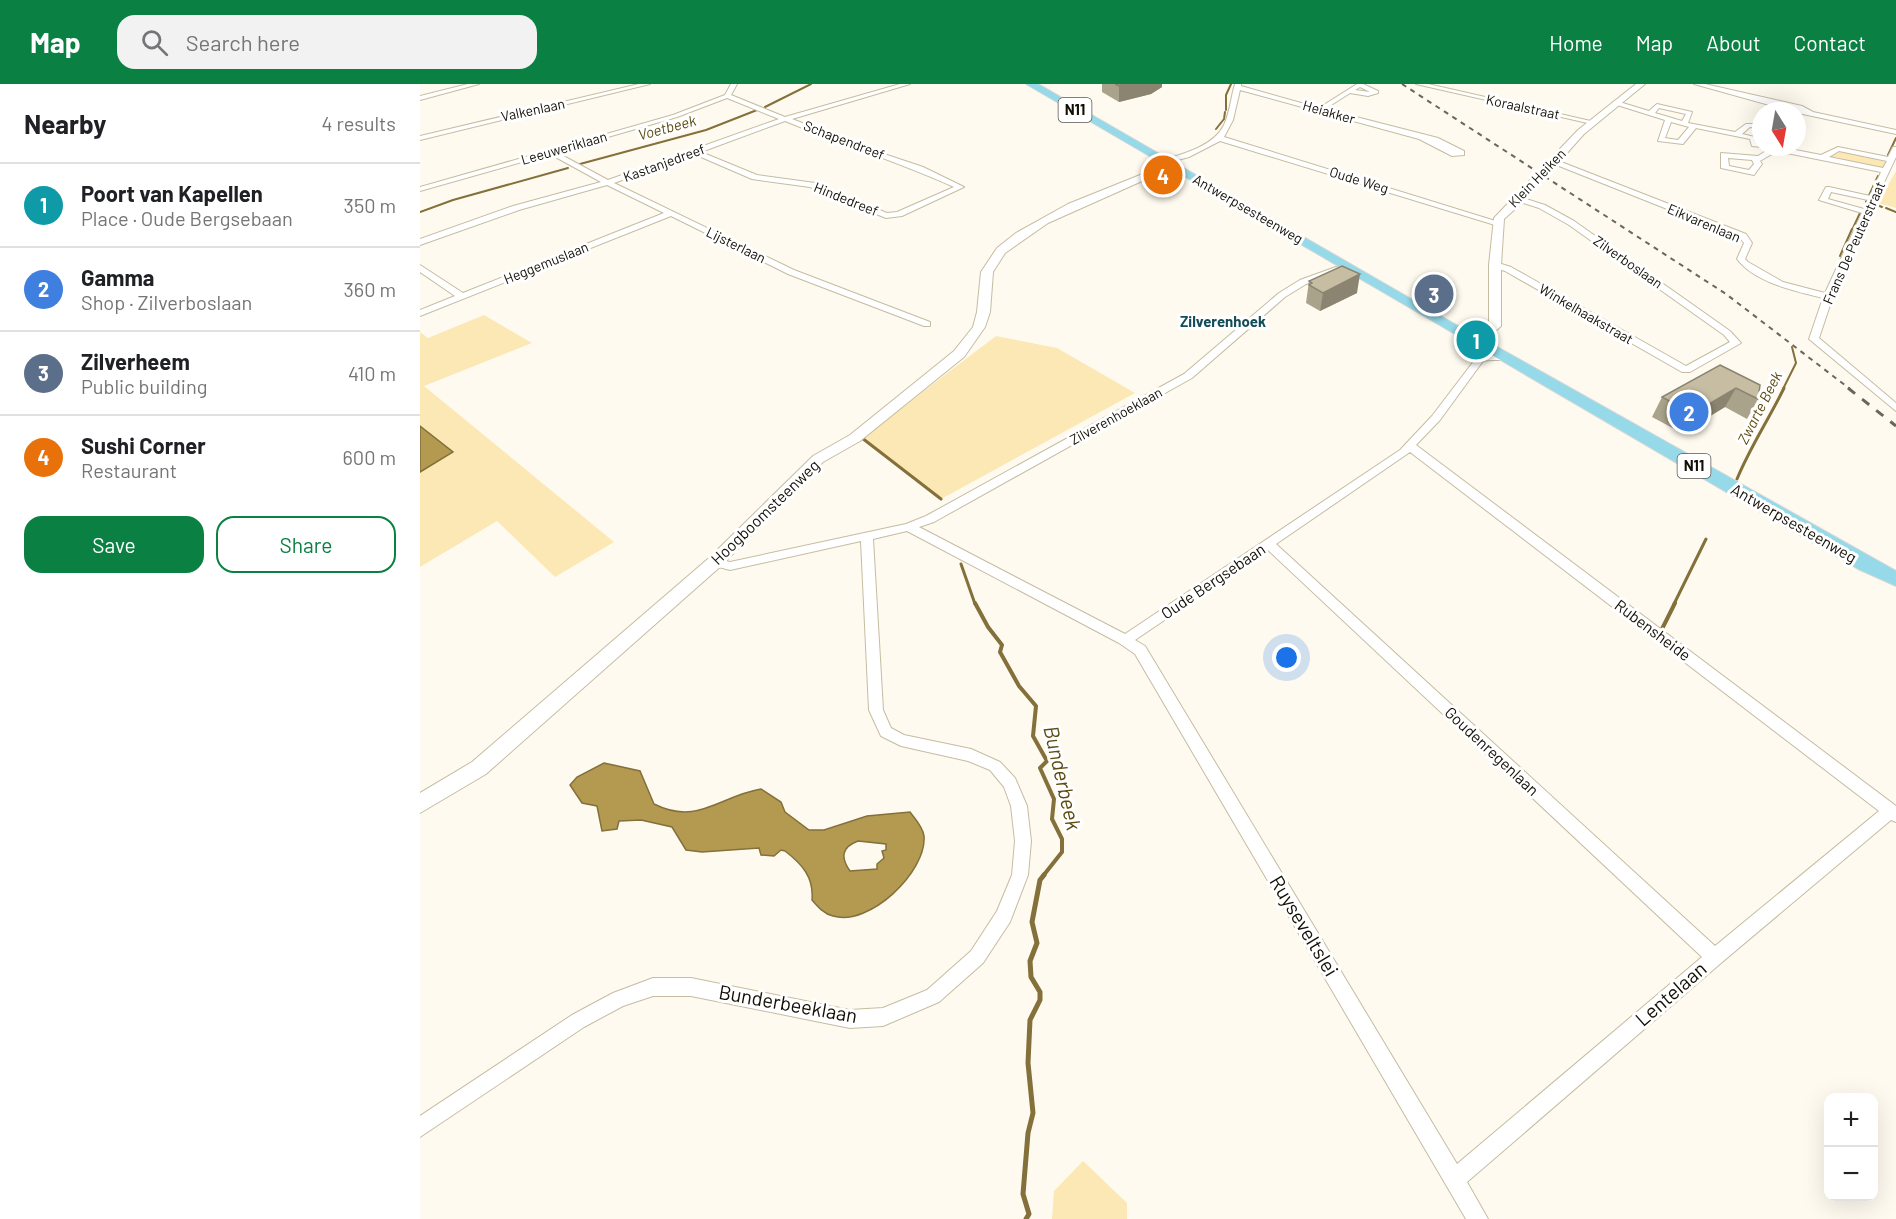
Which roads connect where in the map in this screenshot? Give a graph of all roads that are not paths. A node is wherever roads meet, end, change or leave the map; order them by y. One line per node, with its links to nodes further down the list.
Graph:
1 (439, 84): 11 (street)
2 (476, 84): 11 (street)
3 (647, 84): 26 (street, Valkenlaan)
4 (734, 84): 13 (street)
5 (907, 84): 18 (street, Kastanjedreef)
6 (1031, 84): 39 (main road, Antwerpsesteenweg / N11)
7 (1419, 84): 20 (street, Koraalstraat)
8 (1641, 84): 15 (street, Klein Heiken)
9 (1697, 84): 24 (street)
10 (1237, 86): 16 (street, Heiakker); 27 (street)
11 (450, 90): 14 (street)
12 (1349, 91): 16 (street)
13 (728, 96): 18 (street, Schapendreef); 31 (street, Leeuweriklaan)
14 (420, 98)
15 (1616, 103): 17 (street); 20 (street, Klein Heiken)
16 (1321, 109): 28 (street, Heiakker)
17 (1650, 114): 19 (street); 21 (street)
18 (788, 118): 32 (street, Kastanjedreef); 42 (street, Schapendreef)
19 (1668, 120): 21 (street); 23 (street)
20 (1592, 122): 38 (street, Klein Heiken)
21 (1684, 124): 23 (street)
22 (1752, 125): 25 (street)
23 (1694, 126): 25 (street)
24 (1896, 132)
25 (1740, 136): 29 (street)
26 (420, 138)
27 (1219, 138): 39 (street); 48 (street, Oude Weg)
28 (1421, 138)
29 (1752, 142)
30 (1896, 149): 37 (street, Frans De Peuterstraat)
31 (550, 152): 41 (street, Lijsterlaan); 43 (street, Leeuweriklaan)
32 (695, 152): 41 (street, Kastanjedreef); 42 (street, Hindedreef)
33 (1806, 155): 36 (street)
34 (1762, 156): 35 (street)
35 (1759, 158): 35 (street)
36 (1822, 158): 37 (street); 40 (street)
37 (1891, 160): 40 (street, Frans De Peuterstraat)
38 (1553, 162): 44 (street, Klein Heiken); 54 (street, Eikvarenlaan)
39 (1169, 164): 51 (main road, Antwerpsesteenweg / N11); 64 (street, Hoogboomsteenweg)
40 (1885, 171): 45 (street, Frans De Peuterstraat)
41 (609, 182): 47 (street, Lijsterlaan); 49 (street, Kastanjedreef)
42 (960, 186)
43 (420, 189)
44 (1520, 199): 48 (street, Klein Heiken); 58 (street, Zilverboslaan)
45 (1873, 199): 46 (street, Frans De Peuterstraat); 46 (street)
46 (1866, 212): 54 (street, Frans De Peuterstraat)
47 (672, 213): 53 (street, Heggemuslaan); 56 (street, Lijsterlaan)
48 (1498, 223): 50 (street, Klein Heiken)
49 (420, 242)
50 (1495, 265): 57 (street, Klein Heiken); 58 (street, Winkelhaakstraat)
51 (1347, 266): 57 (main road, Antwerpsesteenweg / N11); 61 (street, Zilverenhoeklaan)
52 (420, 268): 53 (street)
53 (461, 296): 55 (street, Heggemuslaan)
54 (1829, 297): 59 (street, Frans De Peuterstraat)
55 (420, 312)
56 (927, 324)
57 (1482, 347): 60 (street, Oude Bergsebaan); 65 (main road, Antwerpsesteenweg / N11)
58 (1676, 365)
59 (1896, 408)
60 (1410, 446): 63 (street, Oude Bergsebaan); 68 (street, Rubensheide)
61 (908, 527): 62 (street, Zilverenhoeklaan); 66 (street)
62 (867, 536): 64 (street); 70 (street, Bunderbeeklaan)
63 (1269, 544): 66 (street, Oude Bergsebaan); 69 (street, Goudenregenlaan)
64 (715, 562): 67 (street, Hoogboomsteenweg)
65 (1892, 579)
66 (1124, 639): 71 (street, Ruyseveltslei)
67 (420, 804)
68 (1894, 813): 69 (street, Lentelaan)
69 (1715, 957): 71 (street, Lentelaan)
70 (420, 1127)
71 (1454, 1180): 72 (street, Ruyseveltslei)
72 (1478, 1219)

